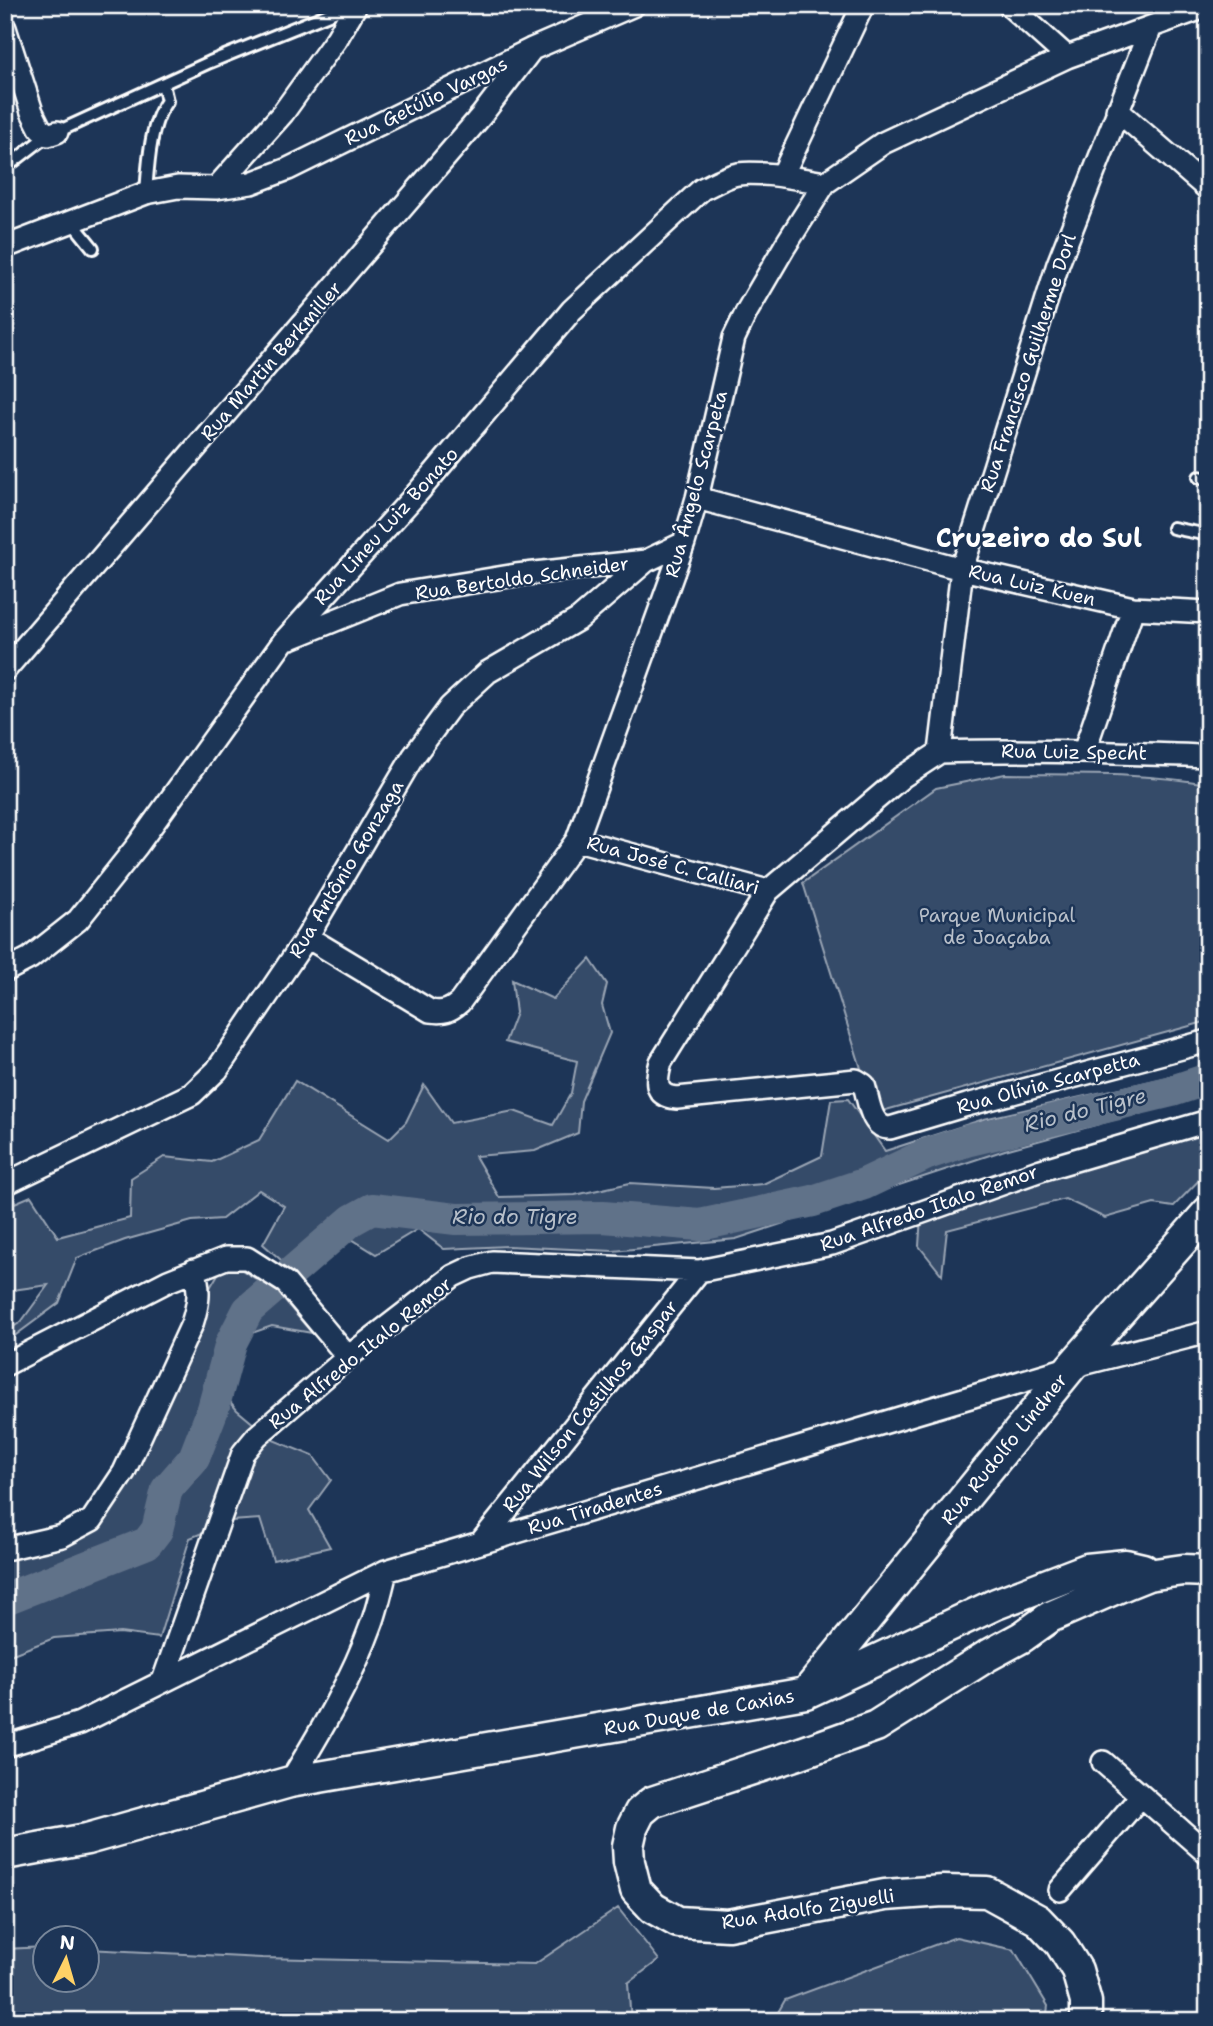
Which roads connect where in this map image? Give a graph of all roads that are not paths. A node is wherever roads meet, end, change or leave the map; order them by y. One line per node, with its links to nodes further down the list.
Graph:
1 (353, 5): 10 (lane); 17 (street)
2 (634, 5): 8 (street, Rua Getúlio Vargas)
3 (863, 5): 15 (street)
4 (1009, 5): 9 (street)
5 (1208, 6): 6 (street, Rua Ângelo Scarpeta)
6 (1151, 27): 9 (street, Rua Ângelo Scarpeta); 11 (street, Rua Francisco Guilherme Dorl)
7 (5, 28): 12 (street)
8 (532, 49): 17 (street, Rua Getúlio Vargas); 32 (street, Rua Martin Berkmiller)
9 (1067, 57): 16 (street, Rua Ângelo Scarpeta)
10 (163, 84): 12 (lane); 19 (lane)
11 (1116, 110): 18 (street); 28 (street, Rua Francisco Guilherme Dorl)
12 (53, 133): 14 (lane)
13 (5, 141): 14 (lane)
14 (9, 164)
15 (782, 176): 16 (street, Rua Lineu Luiz Bonato); 31 (street, Rua Lineu Luiz Bonato)
16 (825, 183): 23 (street, Rua Ângelo Scarpeta)
17 (216, 188): 19 (street, Rua Getúlio Vargas)
18 (1208, 189)
19 (146, 193): 20 (street, Rua Getúlio Vargas)
20 (72, 222): 21 (street, Rua Getúlio Vargas); 22 (lane)
21 (5, 247)
22 (93, 248)
23 (696, 498): 26 (street, Rua Ângelo Scarpeta); 28 (street, Rua Luiz Kuen)
24 (1173, 528): 25 (lane)
25 (1208, 535)
26 (684, 543): 27 (street, Rua Antônio Gonzaga); 36 (street, Rua Ângelo Scarpeta)
27 (646, 561): 31 (street, Rua Bertoldo Schneider); 38 (street, Rua Antônio Gonzaga)
28 (962, 569): 29 (street, Rua Luiz Kuen); 33 (street, Rua Francisco Guilherme Dorl)
29 (1133, 608): 30 (street, Rua Luiz Kuen); 34 (street)
30 (1208, 612)
31 (283, 642): 39 (street, Rua Lineu Luiz Bonato)
32 (5, 670)
33 (940, 752): 34 (street, Rua Luiz Specht); 37 (street)
34 (1084, 752): 35 (street, Rua Luiz Specht)
35 (1208, 756)
36 (578, 839): 37 (street, Rua José C. Calliari); 38 (street, Rua Ângelo Scarpeta)
37 (768, 891): 40 (street, Rua Olívia Scarpetta)
38 (307, 937): 42 (street, Rua Antônio Gonzaga)
39 (5, 971)
40 (1208, 1041)
41 (1208, 1122): 45 (street, Rua Alfredo Italo Remor)
42 (5, 1184)
43 (1208, 1212): 49 (street, Rua Rudolfo Lindner)
44 (194, 1270): 47 (street); 48 (street); 51 (street)
45 (699, 1271): 47 (street, Rua Alfredo Italo Remor); 50 (street, Rua Wilson Castilhos Gaspar)
46 (1208, 1332): 49 (street, Rua Tiradentes)
47 (348, 1357): 56 (street, Rua Alfredo Italo Remor)
48 (5, 1365)
49 (1070, 1367): 50 (street, Rua Tiradentes); 57 (street, Rua Rudolfo Lindner)
50 (481, 1542): 52 (street, Rua Tiradentes)
51 (5, 1549)
52 (386, 1571): 56 (street, Rua Tiradentes); 60 (street)
53 (1208, 1572): 55 (street, Rua Duque de Caxias)
54 (1208, 1583): 55 (street)
55 (1140, 1584): 57 (street, Rua Duque de Caxias); 65 (street, Rua Adolfo Ziguelli)
56 (163, 1681): 58 (street, Rua Tiradentes)
57 (806, 1693): 60 (street, Rua Duque de Caxias)
58 (5, 1746)
59 (1103, 1762): 61 (street)
60 (290, 1782): 62 (street, Rua Duque de Caxias)
61 (1141, 1796): 63 (street); 64 (street)
62 (5, 1854)
63 (1208, 1854)
64 (1060, 1890)
65 (1086, 2021)

